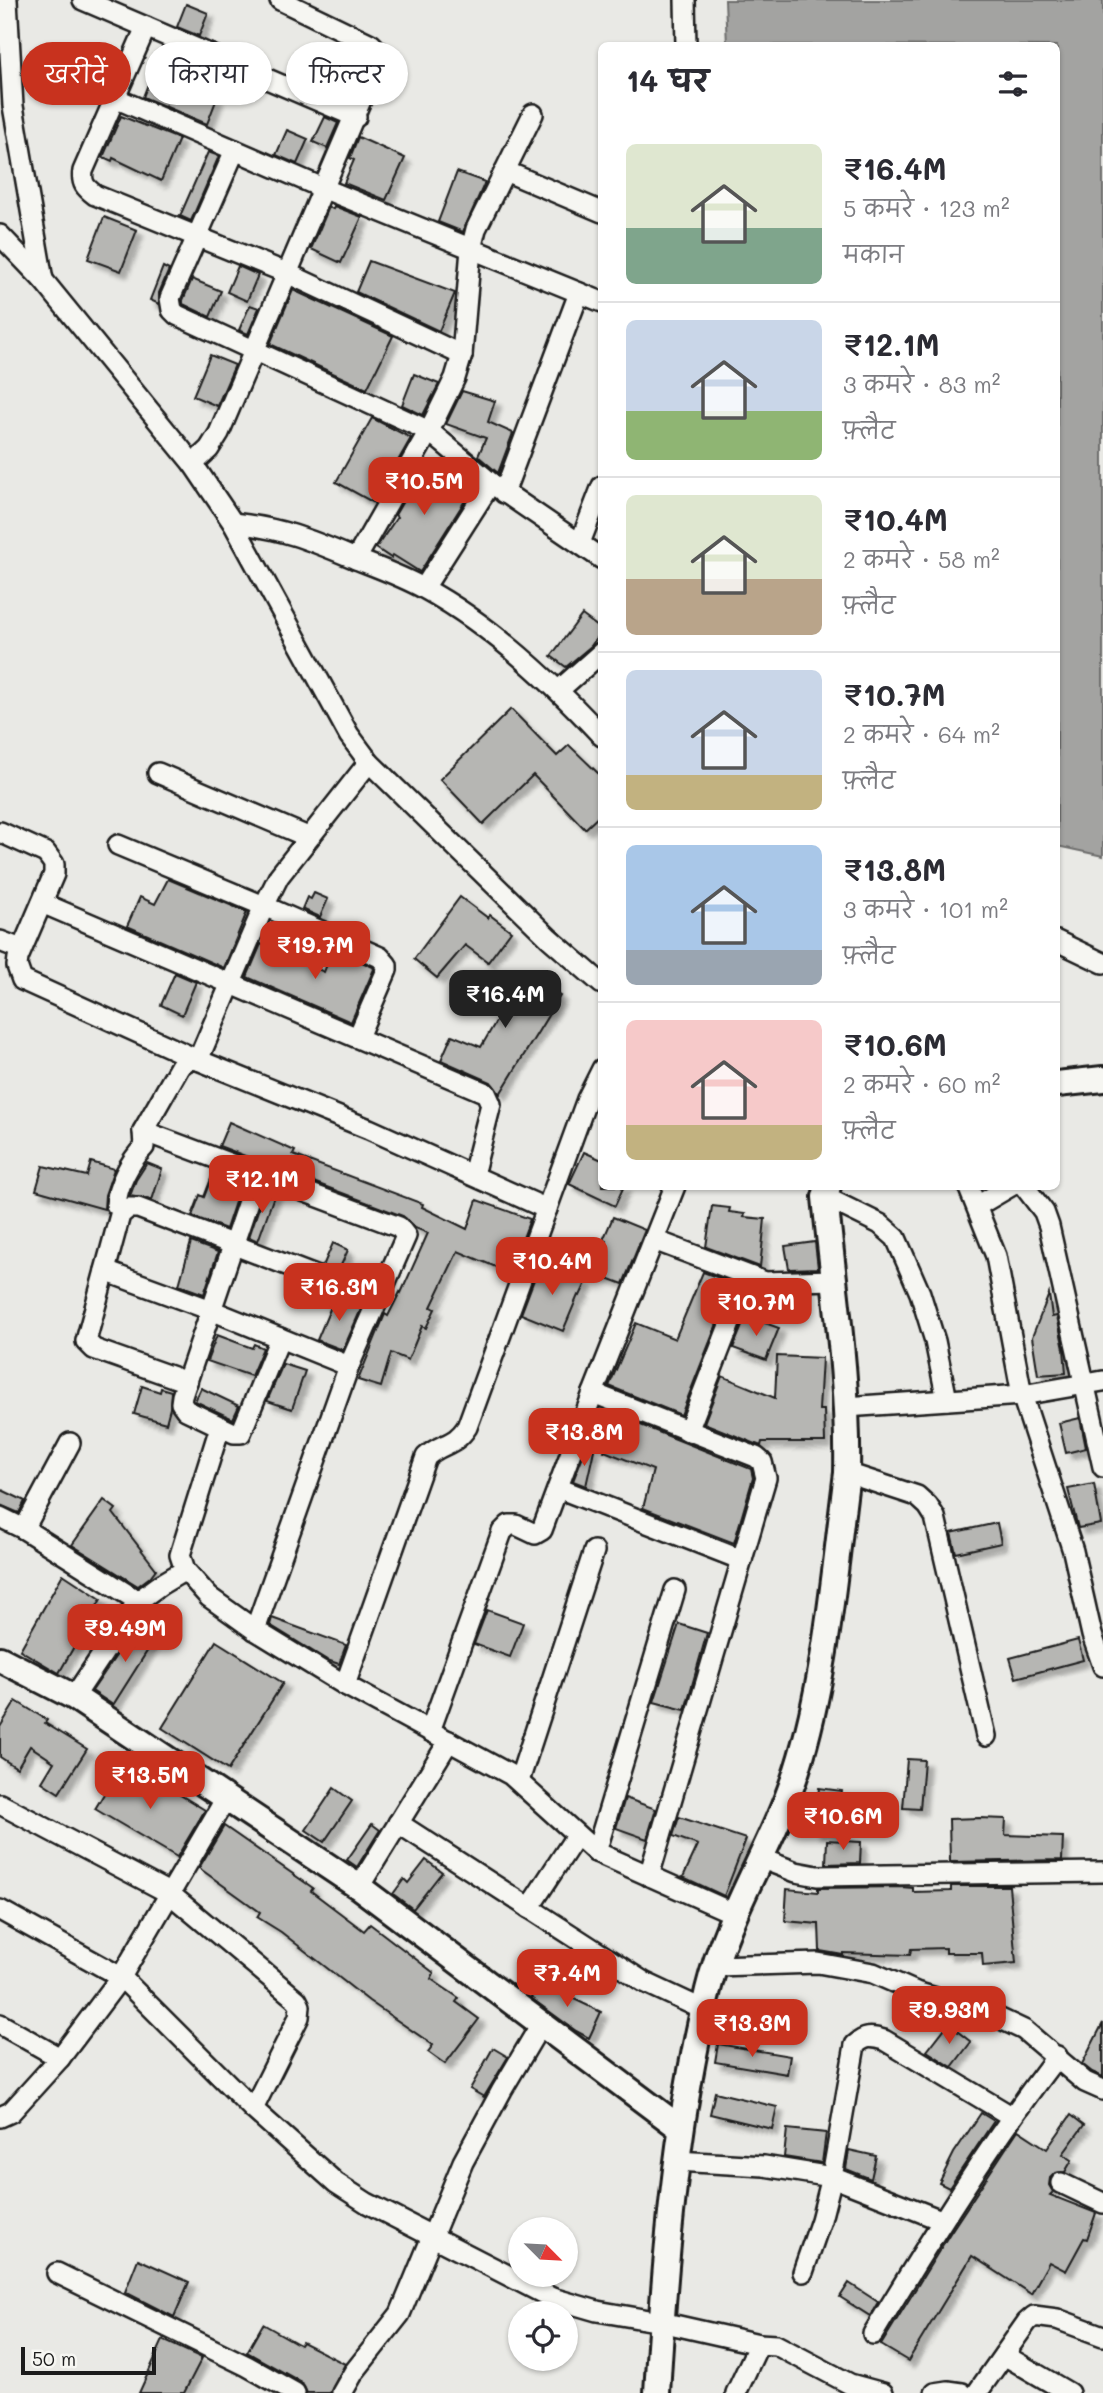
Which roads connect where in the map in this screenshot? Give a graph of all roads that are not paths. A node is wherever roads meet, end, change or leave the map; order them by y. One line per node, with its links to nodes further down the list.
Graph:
1 (7, 0): 20 (street)
2 (83, 0): 5 (street)
3 (280, 0): 11 (street)
4 (685, 0): 6 (street)
5 (146, 27): 7 (street); 11 (street)
6 (686, 42)
7 (131, 60)
8 (111, 105): 17 (street)
9 (130, 105): 12 (street)
10 (533, 114): 13 (street)
11 (355, 117): 14 (street)
12 (235, 150): 14 (street); 17 (street)
13 (505, 171): 15 (street); 18 (street)
14 (325, 189): 18 (street); 19 (street)
15 (598, 210)
16 (0, 235): 20 (street)
17 (196, 236): 19 (street); 23 (street)
18 (471, 249): 21 (street); 24 (street)
19 (289, 274): 23 (street); 24 (street)
20 (43, 280): 26 (street)
21 (579, 293): 22 (street); 27 (street)
22 (598, 300)
23 (256, 351): 25 (street); 26 (street)
24 (462, 355): 25 (street)
25 (429, 431): 27 (street); 32 (street)
26 (192, 464): 29 (street)
27 (498, 488): 30 (street); 33 (street)
28 (598, 496): 30 (street)
29 (233, 523): 32 (street); 37 (street)
30 (580, 544): 31 (street)
31 (598, 556)
32 (356, 559): 33 (street)
33 (425, 588): 35 (street)
34 (598, 656): 35 (street)
35 (559, 690): 36 (street)
36 (598, 732)
37 (369, 762): 40 (street); 48 (street)
38 (158, 773): 40 (street)
39 (0, 832): 42 (street)
40 (308, 837): 43 (street)
41 (118, 845): 43 (street)
42 (41, 903): 46 (street); 49 (street)
43 (264, 906): 49 (street); 50 (street)
44 (0, 941): 46 (street)
45 (1060, 942): 47 (street)
46 (21, 949): 51 (street)
47 (1103, 962)
48 (598, 980)
49 (232, 983): 50 (street); 51 (street)
50 (358, 1037): 57 (street)
51 (198, 1060): 55 (street); 57 (street)
52 (598, 1077): 65 (street)
53 (1103, 1079): 54 (main road)
54 (1060, 1084)
55 (143, 1132): 56 (street); 63 (street)
56 (257, 1175): 67 (street); 71 (street)
57 (473, 1175): 65 (street)
58 (673, 1190): 66 (street)
59 (970, 1190): 64 (street)
60 (1004, 1190): 64 (street)
61 (1027, 1190): 76 (street)
62 (826, 1192): 70 (main road); 79 (street)
63 (116, 1205)
64 (977, 1206): 78 (street)
65 (547, 1209): 97 (street)
66 (654, 1240): 69 (street); 77 (street)
67 (232, 1245): 68 (street); 71 (street); 72 (street)
68 (105, 1270): 72 (street); 75 (street)
69 (748, 1277): 70 (street); 82 (street)
70 (833, 1280): 80 (main road)
71 (378, 1300): 74 (street)
72 (211, 1310): 73 (street); 75 (street)
73 (280, 1338): 74 (street); 81 (street)
74 (349, 1366): 94 (street)
75 (187, 1382): 81 (street)
76 (1094, 1382): 78 (street); 84 (street)
77 (593, 1393): 82 (street); 86 (street)
78 (1023, 1395): 79 (street); 96 (street)
79 (947, 1401): 80 (street)
80 (846, 1407): 85 (main road)
81 (220, 1427): 91 (street)
82 (688, 1431): 90 (street)
83 (70, 1443): 88 (street)
84 (1103, 1467)
85 (847, 1474): 100 (street); 108 (main road)
86 (558, 1488): 90 (street); 99 (street)
87 (0, 1517): 88 (street)
88 (24, 1529): 93 (street)
89 (594, 1551): 102 (street)
90 (742, 1560): 110 (street)
91 (173, 1577): 93 (street); 94 (street)
92 (675, 1590): 107 (street)
93 (138, 1601): 98 (street)
94 (255, 1630): 97 (street)
95 (0, 1659): 98 (main road)
96 (1103, 1666)
97 (345, 1685): 99 (street)
98 (74, 1697): 103 (main road)
99 (430, 1731): 101 (street)
100 (986, 1736)
101 (449, 1741): 102 (street); 105 (street)
102 (519, 1781): 106 (street)
103 (226, 1798): 111 (main road); 112 (street)
104 (0, 1804): 112 (street)
105 (398, 1823): 111 (street); 113 (street)
106 (576, 1836): 107 (street); 113 (street)
107 (596, 1852): 110 (street)
108 (760, 1858): 109 (street); 115 (main road)
109 (1103, 1872)
110 (649, 1876): 115 (street)
111 (359, 1887): 120 (main road)
112 (169, 1893): 117 (street); 124 (street)
113 (529, 1908): 118 (street)
114 (0, 1910): 117 (street)
115 (733, 1913): 116 (main road)
116 (716, 1966): 118 (main road); 121 (street)
117 (121, 1977): 122 (street); 124 (street)
118 (704, 2010): 127 (main road)
119 (0, 2024): 122 (street)
120 (541, 2024): 127 (main road); 133 (street)
121 (1057, 2056): 123 (street); 125 (street)
122 (60, 2057): 126 (street)
123 (1103, 2090)
124 (253, 2109): 133 (street)
125 (1011, 2116): 129 (street); 132 (street)
126 (0, 2117)
127 (680, 2128): 128 (main road)
128 (677, 2161): 129 (street); 136 (main road)
129 (832, 2177): 132 (street); 134 (street)
130 (1061, 2183): 131 (street)
131 (1103, 2203)
132 (941, 2220): 137 (street)
133 (431, 2237): 136 (street); 142 (street)
134 (803, 2272)
135 (57, 2273): 141 (street)
136 (661, 2322): 139 (street); 143 (main road)
137 (873, 2334)
138 (1103, 2336): 140 (street)
139 (758, 2344): 144 (street); 145 (street)
140 (1004, 2355): 146 (street); 147 (street)
141 (295, 2393)
142 (342, 2393)
143 (657, 2393)
144 (736, 2393)
145 (883, 2393)
146 (977, 2393)
147 (1069, 2393)

